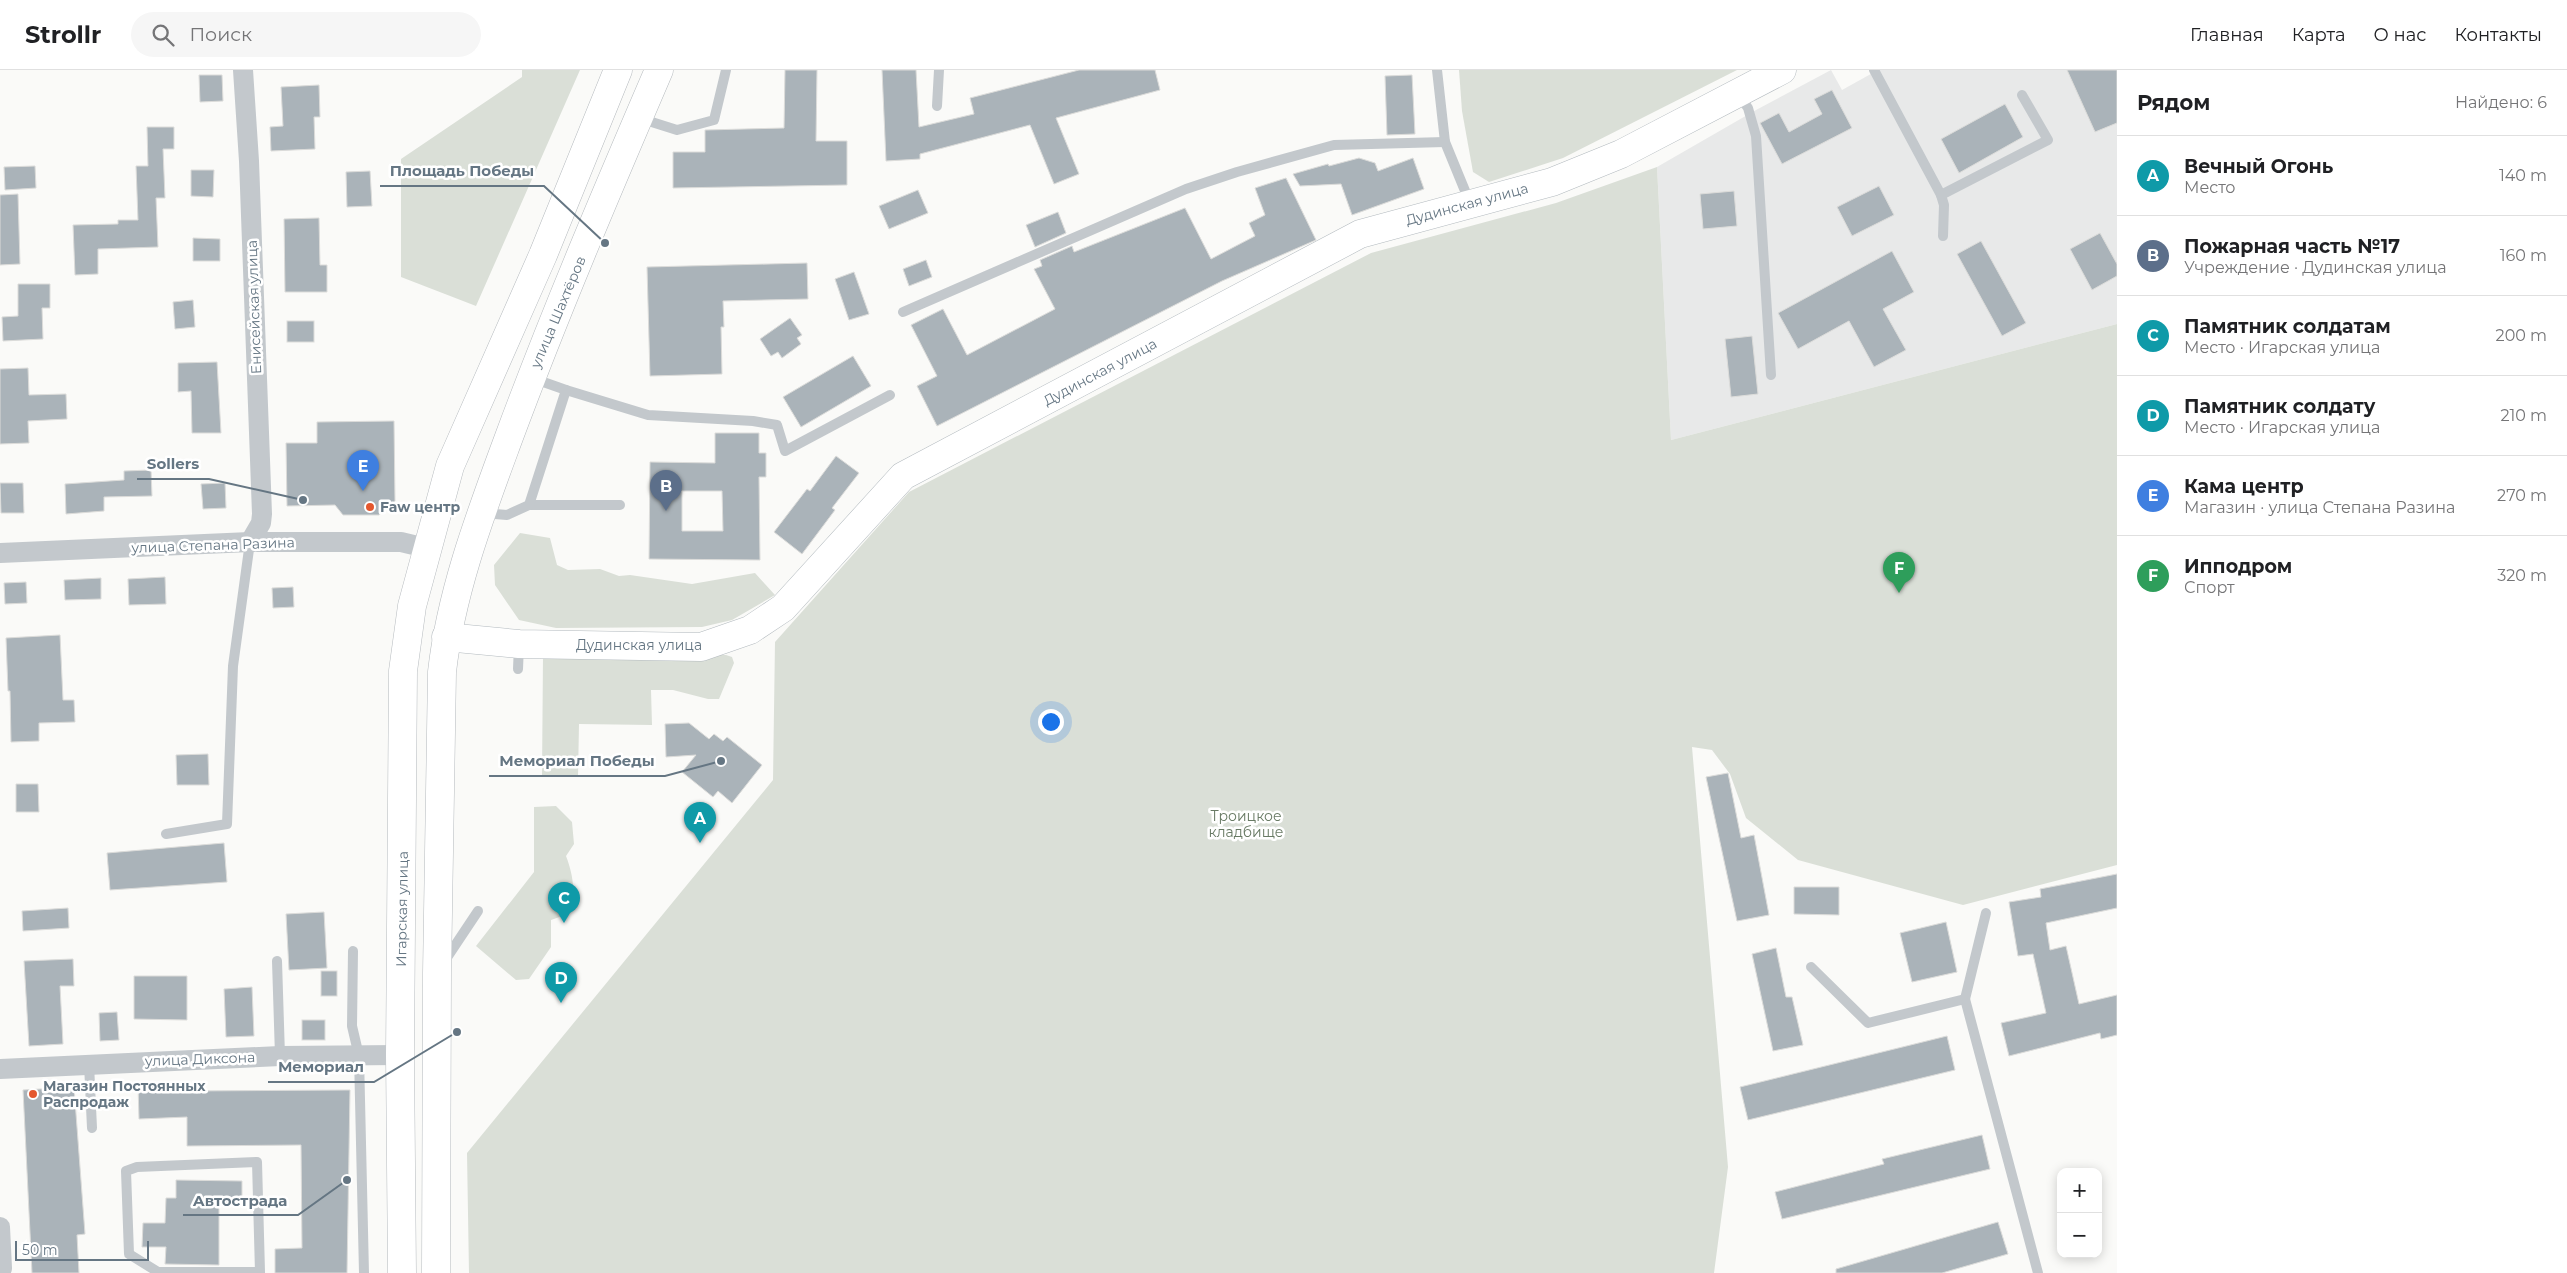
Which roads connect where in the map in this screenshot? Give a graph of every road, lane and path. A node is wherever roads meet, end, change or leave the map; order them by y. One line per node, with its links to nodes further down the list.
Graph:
1 (244, 70): 25 (street, Енисейская улица)
2 (618, 70): 26 (main road)
3 (659, 70): 12 (main road, улица Шахтёров)
4 (726, 70): 12 (lane)
5 (939, 70): 11 (lane)
6 (1437, 70): 13 (lane)
7 (1782, 70): 9 (main road, Дудинская улица)
8 (1874, 70): 14 (lane)
9 (1738, 93): 15 (main road, Дудинская улица); 18 (lane)
10 (2022, 96): 14 (lane)
11 (937, 106)
12 (638, 118): 19 (main road, улица Шахтёров)
13 (1445, 142): 15 (lane); 17 (lane)
14 (1941, 195): 16 (lane)
15 (1470, 203): 28 (main road, Дудинская улица)
16 (1943, 236)
17 (903, 312)
18 (1771, 374)
19 (531, 378): 20 (lane); 24 (main road, улица Шахтёров)
20 (566, 390): 21 (lane); 22 (lane)
21 (890, 395)
22 (529, 505): 23 (lane); 24 (lane)
23 (620, 506)
24 (482, 513): 28 (main road, улица Шахтёров)
25 (250, 542): 26 (street, улица Степана Разина); 27 (street, улица Степана Разина); 29 (lane)
26 (426, 548): 37 (main road, Игарская улица)
27 (0, 553)
28 (446, 637): 35 (main road)
29 (166, 834)
30 (478, 911): 35 (lane)
31 (1986, 913): 36 (lane)
32 (353, 952): 39 (lane)
33 (277, 961): 38 (lane)
34 (1811, 967): 36 (lane)
35 (437, 973): 48 (main road)
36 (1965, 999): 49 (lane)
37 (400, 1055): 39 (street, улица Диксона); 47 (main road, Игарская улица)
38 (280, 1056): 39 (street, улица Диксона); 40 (street, улица Диксона)
39 (359, 1056): 46 (lane)
40 (89, 1064): 41 (street, улица Диксона); 42 (lane)
41 (0, 1069)
42 (92, 1128)
43 (0, 1227): 44 (street)
44 (0, 1269)
45 (260, 1272): 45 (lane)
46 (364, 1273)
47 (402, 1273)
48 (436, 1273)
49 (2038, 1273)

